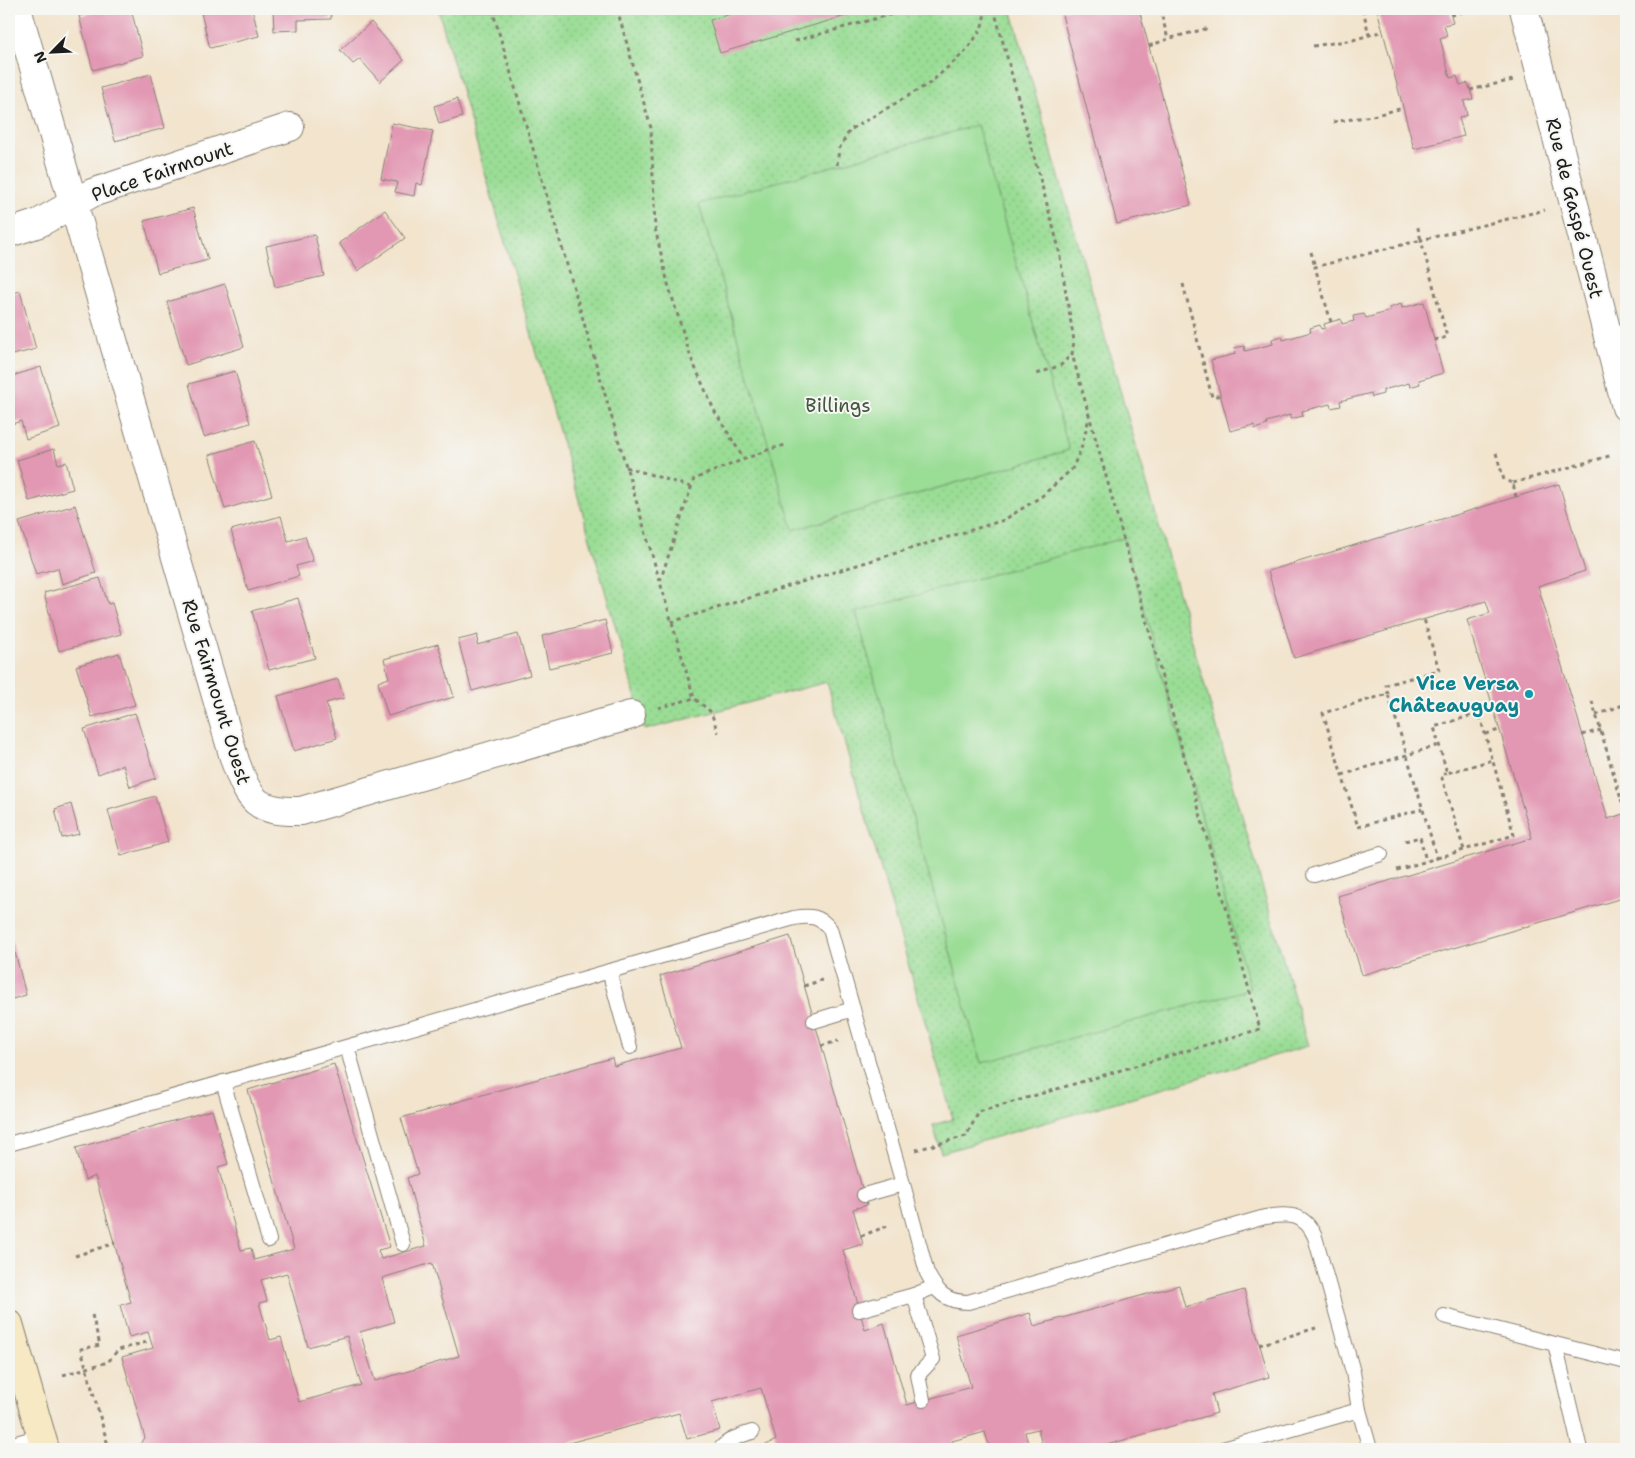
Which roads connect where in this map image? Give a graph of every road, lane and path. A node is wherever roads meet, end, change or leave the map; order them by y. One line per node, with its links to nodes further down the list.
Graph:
1 (17, 9): 26 (street, Rue Fairmount Ouest)
2 (492, 9): 46 (path)
3 (617, 9): 45 (path)
4 (910, 9): 11 (path)
5 (986, 9): 25 (path)
6 (994, 9): 37 (path)
7 (1160, 9): 16 (path)
8 (1363, 9): 15 (path)
9 (1472, 9): 12 (path)
10 (1524, 9): 36 (street, Rue de Gaspé Ouest)
11 (901, 10): 17 (path)
12 (1451, 15)
13 (1209, 28): 16 (path)
14 (1383, 31): 15 (path)
15 (1369, 35): 19 (path)
16 (1168, 40): 18 (path)
17 (796, 41)
18 (1149, 46)
19 (1313, 46)
20 (1515, 80): 21 (path)
21 (1470, 90)
22 (1403, 108): 23 (path)
23 (1333, 122)
24 (290, 127): 26 (street, Place Fairmount)
25 (838, 164)
26 (73, 206): 29 (street, Place Fairmount); 57 (street, Rue Fairmount Ouest)
27 (1549, 210): 30 (path)
28 (1417, 224): 30 (path)
29 (9, 233)
30 (1421, 240): 32 (path); 35 (path)
31 (1311, 252): 32 (path)
32 (1315, 267): 34 (path)
33 (1183, 284): 39 (path)
34 (1331, 322)
35 (1434, 340)
36 (1619, 353): 40 (street, Rue de Gaspé Ouest)
37 (1072, 354): 38 (path); 41 (path)
38 (1037, 374)
39 (1221, 395)
40 (1626, 406)
41 (1090, 417): 52 (path); 91 (path)
42 (786, 445): 45 (path)
43 (1496, 453): 47 (path)
44 (1613, 455): 47 (path)
45 (744, 459): 48 (path)
46 (626, 466): 48 (path); 50 (path)
47 (1513, 483): 49 (path)
48 (691, 487): 50 (path)
49 (1516, 496)
50 (659, 582): 52 (path)
51 (1424, 619): 53 (path)
52 (671, 622): 54 (path)
53 (1388, 694): 65 (path); 68 (path)
54 (694, 698): 57 (path); 61 (path)
55 (1592, 701): 58 (path)
56 (1626, 704): 58 (path)
57 (643, 712)
58 (1596, 715): 60 (path)
59 (1499, 730): 62 (path)
60 (1600, 730): 63 (path); 70 (path)
61 (718, 732)
62 (1485, 734): 64 (path); 66 (path)
63 (1582, 735)
64 (1439, 745): 65 (path); 67 (path)
65 (1407, 755): 68 (path); 71 (path)
66 (1493, 760): 67 (path); 74 (path)
67 (1447, 773): 74 (path)
68 (1342, 775): 71 (path)
69 (1626, 798): 70 (path)
70 (1621, 799): 72 (path)
71 (1422, 809): 76 (path)
72 (1626, 812)
73 (1405, 841): 77 (path)
74 (1464, 850): 76 (path)
75 (1381, 854): 79 (lane)
76 (1437, 858): 77 (path)
77 (1426, 861): 78 (path)
78 (1392, 872)
79 (1314, 875)
80 (609, 971): 83 (lane); 87 (lane); 88 (lane)
81 (829, 978): 82 (path)
82 (804, 986)
83 (853, 1009): 84 (lane); 92 (lane)
84 (814, 1021)
85 (846, 1039): 86 (path)
86 (821, 1046)
87 (347, 1047): 89 (lane); 98 (lane)
88 (630, 1047)
89 (223, 1082): 90 (lane); 96 (lane)
90 (9, 1144)
91 (939, 1144)
92 (903, 1184): 93 (lane); 100 (lane)
93 (864, 1196)
94 (893, 1220): 95 (path)
95 (861, 1236)
96 (269, 1240)
97 (114, 1243): 99 (path)
98 (403, 1244)
99 (75, 1256)
100 (934, 1287): 101 (lane); 114 (lane)
101 (914, 1295): 102 (lane); 113 (lane)
102 (860, 1310)
103 (92, 1315): 111 (path)
104 (1444, 1316): 108 (lane)
105 (9, 1324): 116 (street)
106 (1296, 1334): 109 (path)
107 (150, 1341): 111 (path)
108 (1555, 1344): 110 (lane); 122 (lane)
109 (1259, 1345)
110 (1626, 1362)
111 (86, 1368): 112 (path); 118 (path)
112 (63, 1374)
113 (923, 1400)
114 (1359, 1410): 120 (lane); 121 (lane)
115 (752, 1432): 119 (lane)
116 (43, 1443): 117 (lane)
117 (9, 1445)
118 (109, 1449)
119 (720, 1449)
120 (1223, 1449)
121 (1370, 1449)
122 (1580, 1449)

